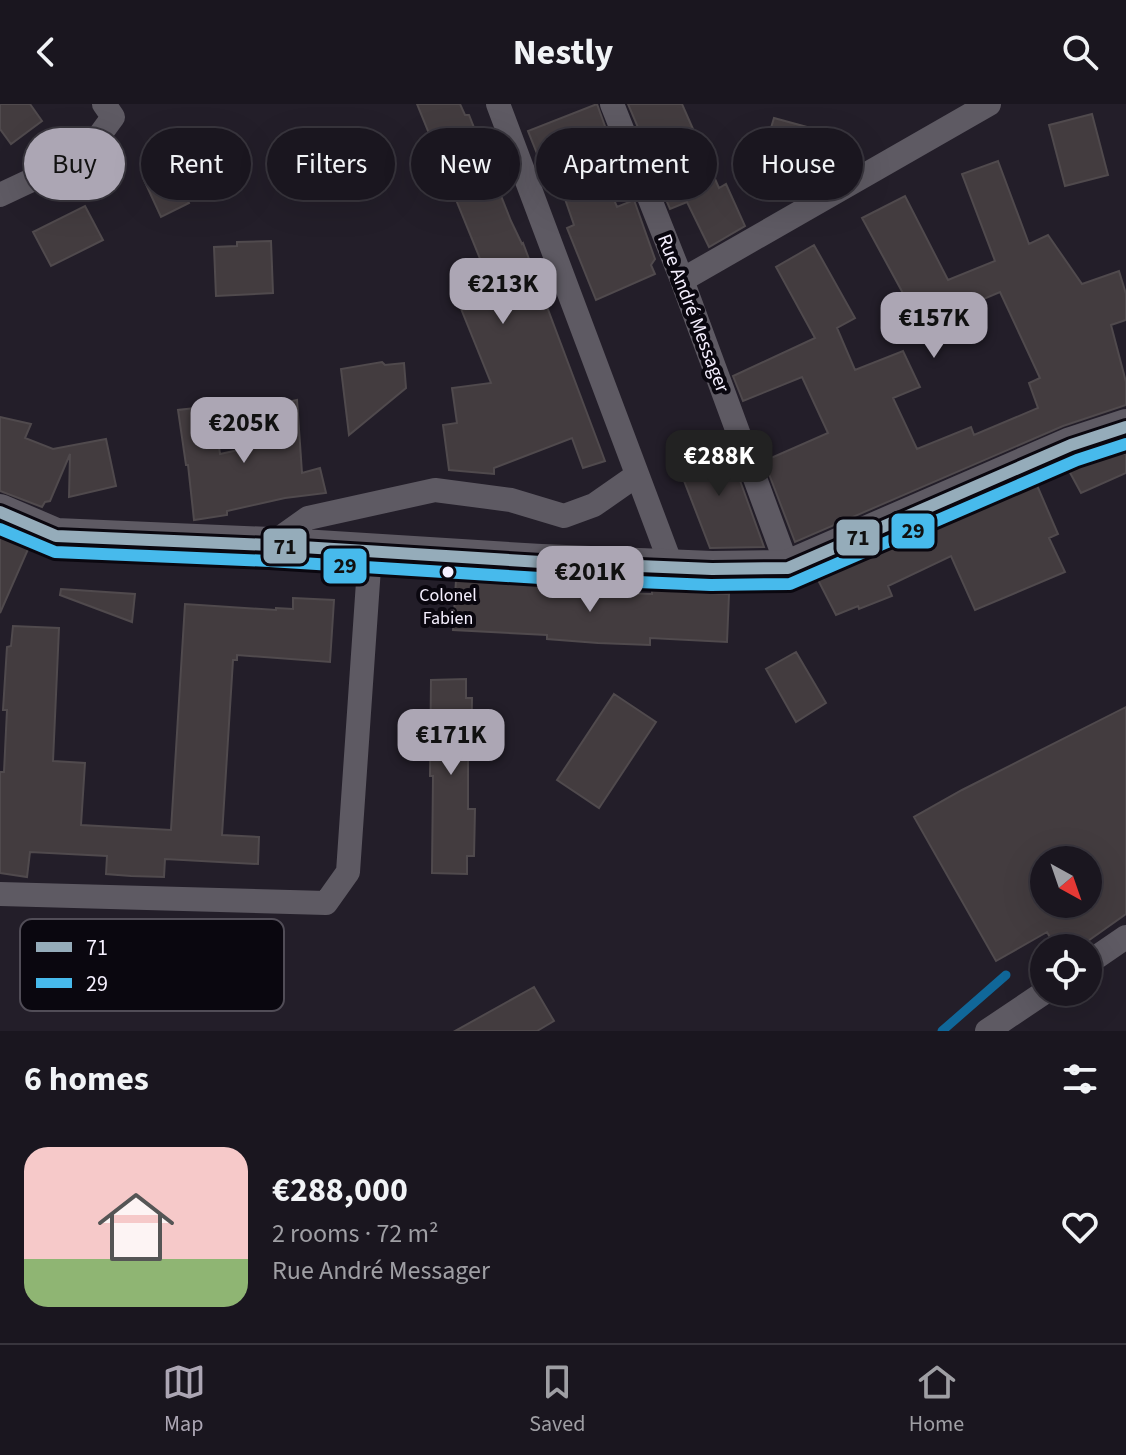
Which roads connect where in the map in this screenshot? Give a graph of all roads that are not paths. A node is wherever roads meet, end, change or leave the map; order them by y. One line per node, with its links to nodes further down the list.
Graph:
1 (104, 104): 5 (street)
2 (498, 104): 8 (street)
3 (612, 104): 6 (street, Rue André Messager)
4 (989, 104): 6 (street)
5 (0, 195)
6 (682, 280): 13 (street, Rue André Messager)
7 (1126, 427): 13 (main road)
8 (637, 475): 10 (street); 12 (street)
9 (0, 512): 10 (main road)
10 (270, 545): 11 (main road)
11 (370, 553): 12 (main road); 14 (street)
12 (672, 567): 13 (main road)
13 (788, 568)
14 (0, 894)
15 (1126, 937): 16 (street)
16 (1102, 953)
17 (1030, 1002): 18 (street)
18 (987, 1031)

